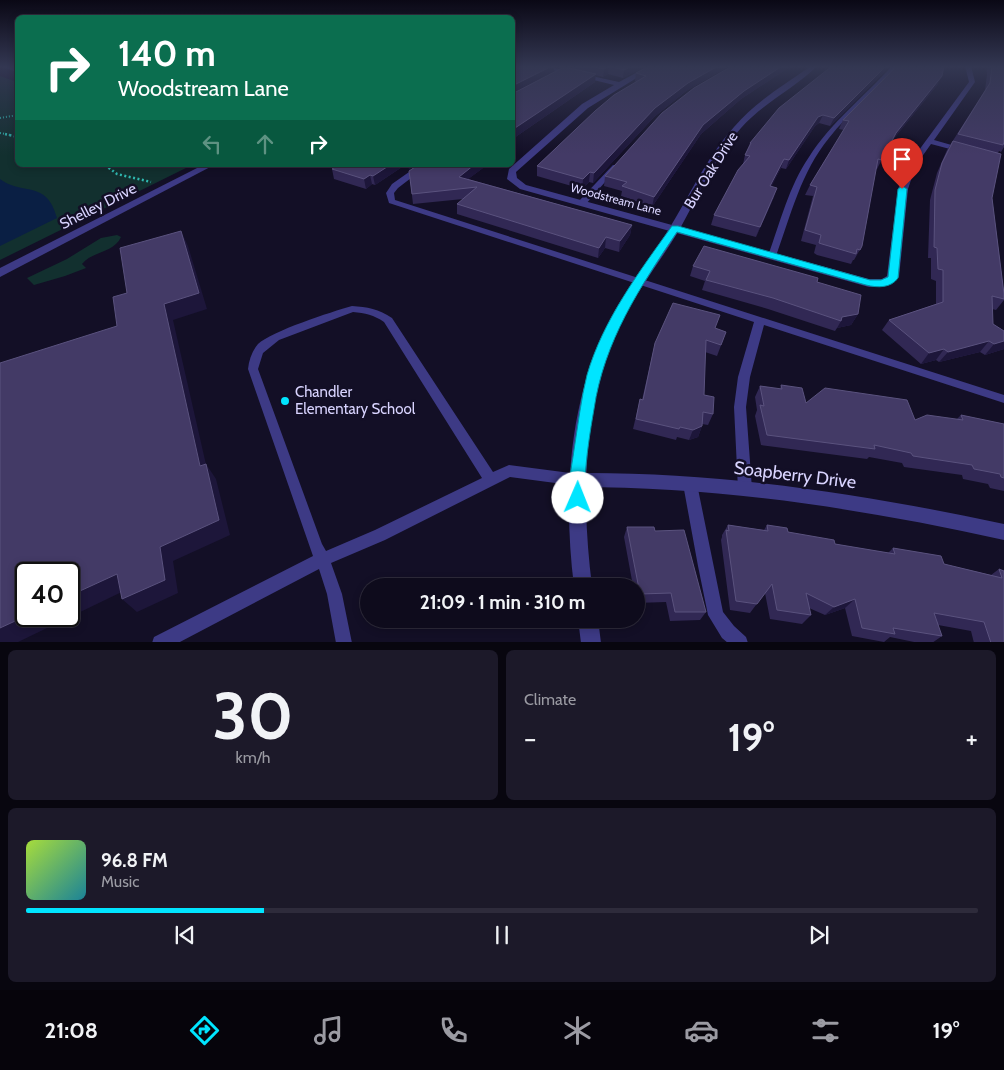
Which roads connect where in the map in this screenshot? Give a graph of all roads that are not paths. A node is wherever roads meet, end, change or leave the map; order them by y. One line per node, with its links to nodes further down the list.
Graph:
1 (601, 96): 10 (street, Woodstream Lane)
2 (775, 96): 11 (street, Bur Oak Drive)
3 (866, 96): 12 (lane)
4 (962, 96): 5 (street, Woodstream Lane)
5 (929, 141): 6 (street); 12 (street, Woodstream Lane)
6 (976, 153)
7 (620, 160): 10 (lane)
8 (206, 167): 13 (street, Shelley Drive)
9 (421, 167): 14 (lane)
10 (582, 203): 11 (street, Woodstream Lane)
11 (675, 228): 12 (street, Woodstream Lane); 14 (street, Bur Oak Drive)
12 (772, 256)
13 (0, 273)
14 (638, 281): 15 (lane); 18 (street, Bur Oak Drive)
15 (760, 320): 16 (lane); 20 (lane)
16 (1004, 399)
17 (491, 480): 18 (lane); 22 (lane); 22 (lane)
18 (578, 480): 19 (street, Soapberry Drive); 23 (street, Bur Oak Drive)
19 (690, 484): 20 (street, Soapberry Drive); 28 (lane)
20 (745, 489): 21 (street, Soapberry Drive)
21 (1004, 532)
22 (323, 559): 25 (lane); 26 (lane)
23 (582, 578)
24 (590, 628): 27 (street)
25 (160, 642)
26 (344, 642)
27 (592, 642)
28 (740, 642)

